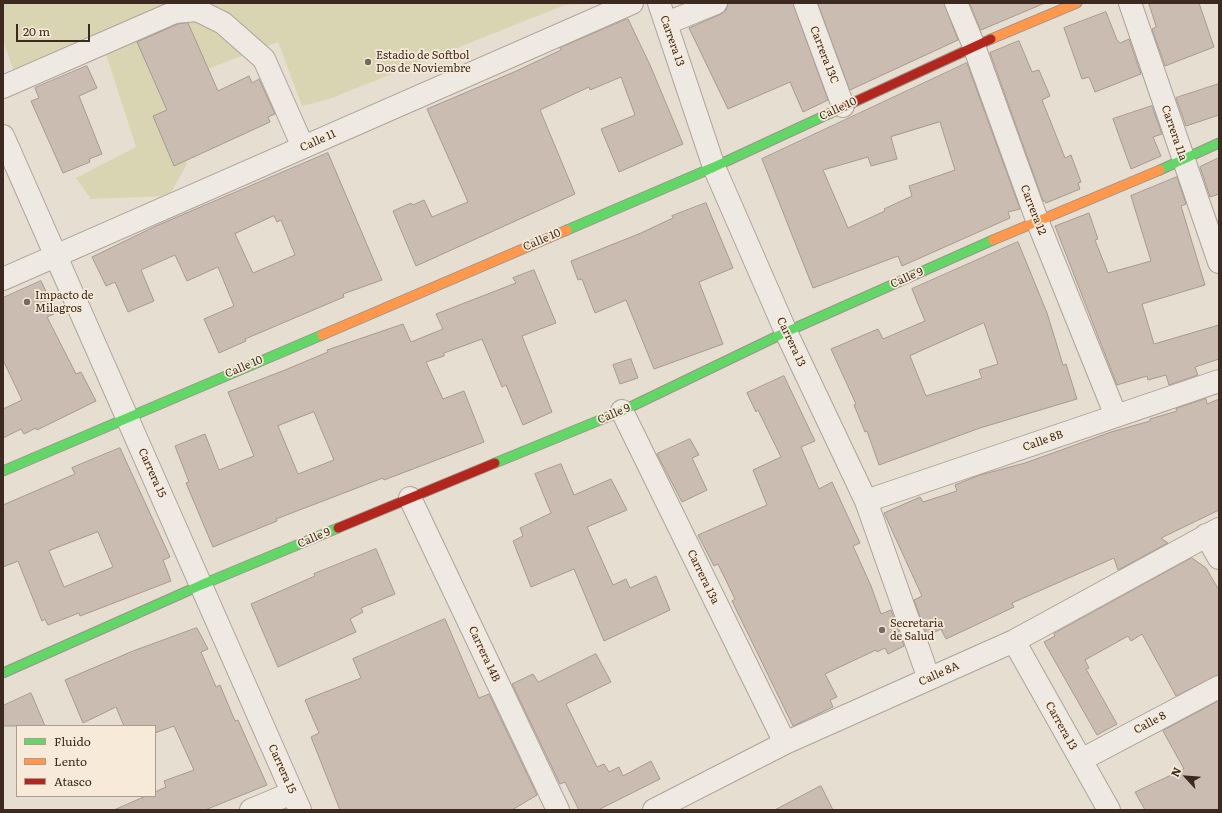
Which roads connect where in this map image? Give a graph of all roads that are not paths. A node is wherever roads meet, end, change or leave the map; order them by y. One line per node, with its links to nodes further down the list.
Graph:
1 (632, 3): 14 (street, Calle 11)
2 (659, 3): 8 (street, Carrera 13)
3 (716, 3): 8 (street)
4 (804, 3): 11 (street, Carrera 13C)
5 (956, 3): 9 (street, Carrera 12)
6 (1078, 3): 9 (street, Calle 10)
7 (1130, 3): 15 (street, Carrera 11a)
8 (667, 23): 16 (street, Carrera 13)
9 (974, 46): 11 (street, Calle 10); 17 (street, Carrera 12)
10 (3, 86): 14 (street)
11 (843, 106): 16 (street, Calle 10)
12 (3, 136): 18 (street, Carrera 15)
13 (1219, 144): 15 (street, Calle 9)
14 (303, 148): 18 (street, Calle 11)
15 (1183, 161): 17 (street, Calle 9); 19 (street, Carrera 11a)
16 (714, 167): 21 (street, Carrera 13); 25 (street, Calle 10)
17 (1036, 220): 21 (street, Calle 9); 24 (street, Carrera 12)
18 (56, 256): 20 (street, Calle 11); 25 (street, Carrera 15)
19 (1219, 262)
20 (3, 278)
21 (786, 332): 23 (street, Calle 9); 28 (street, Carrera 13)
22 (1219, 381): 24 (street, Calle 8B)
23 (622, 411): 27 (street, Calle 9); 36 (street, Carrera 13a)
24 (1116, 416): 28 (street, Calle 8B)
25 (127, 417): 26 (street, Calle 10); 31 (street, Carrera 15)
26 (3, 471)
27 (410, 498): 31 (street, Calle 9); 40 (street, Carrera 14B)
28 (866, 501): 34 (street, Carrera 13)
29 (1212, 532): 30 (street); 32 (street, Calle 8A)
30 (1219, 558)
31 (201, 585): 33 (street, Calle 9); 38 (street, Carrera 15)
32 (1014, 641): 34 (street, Calle 8A); 37 (street, Carrera 13)
33 (3, 673)
34 (929, 678): 36 (street, Calle 8A)
35 (1219, 687): 37 (street, Calle 8)
36 (785, 743): 41 (street, Calle 8A)
37 (1080, 760): 42 (street, Carrera 13)
38 (296, 801): 39 (street)
39 (252, 810)
40 (558, 810)
41 (654, 810)
42 (1109, 810)

